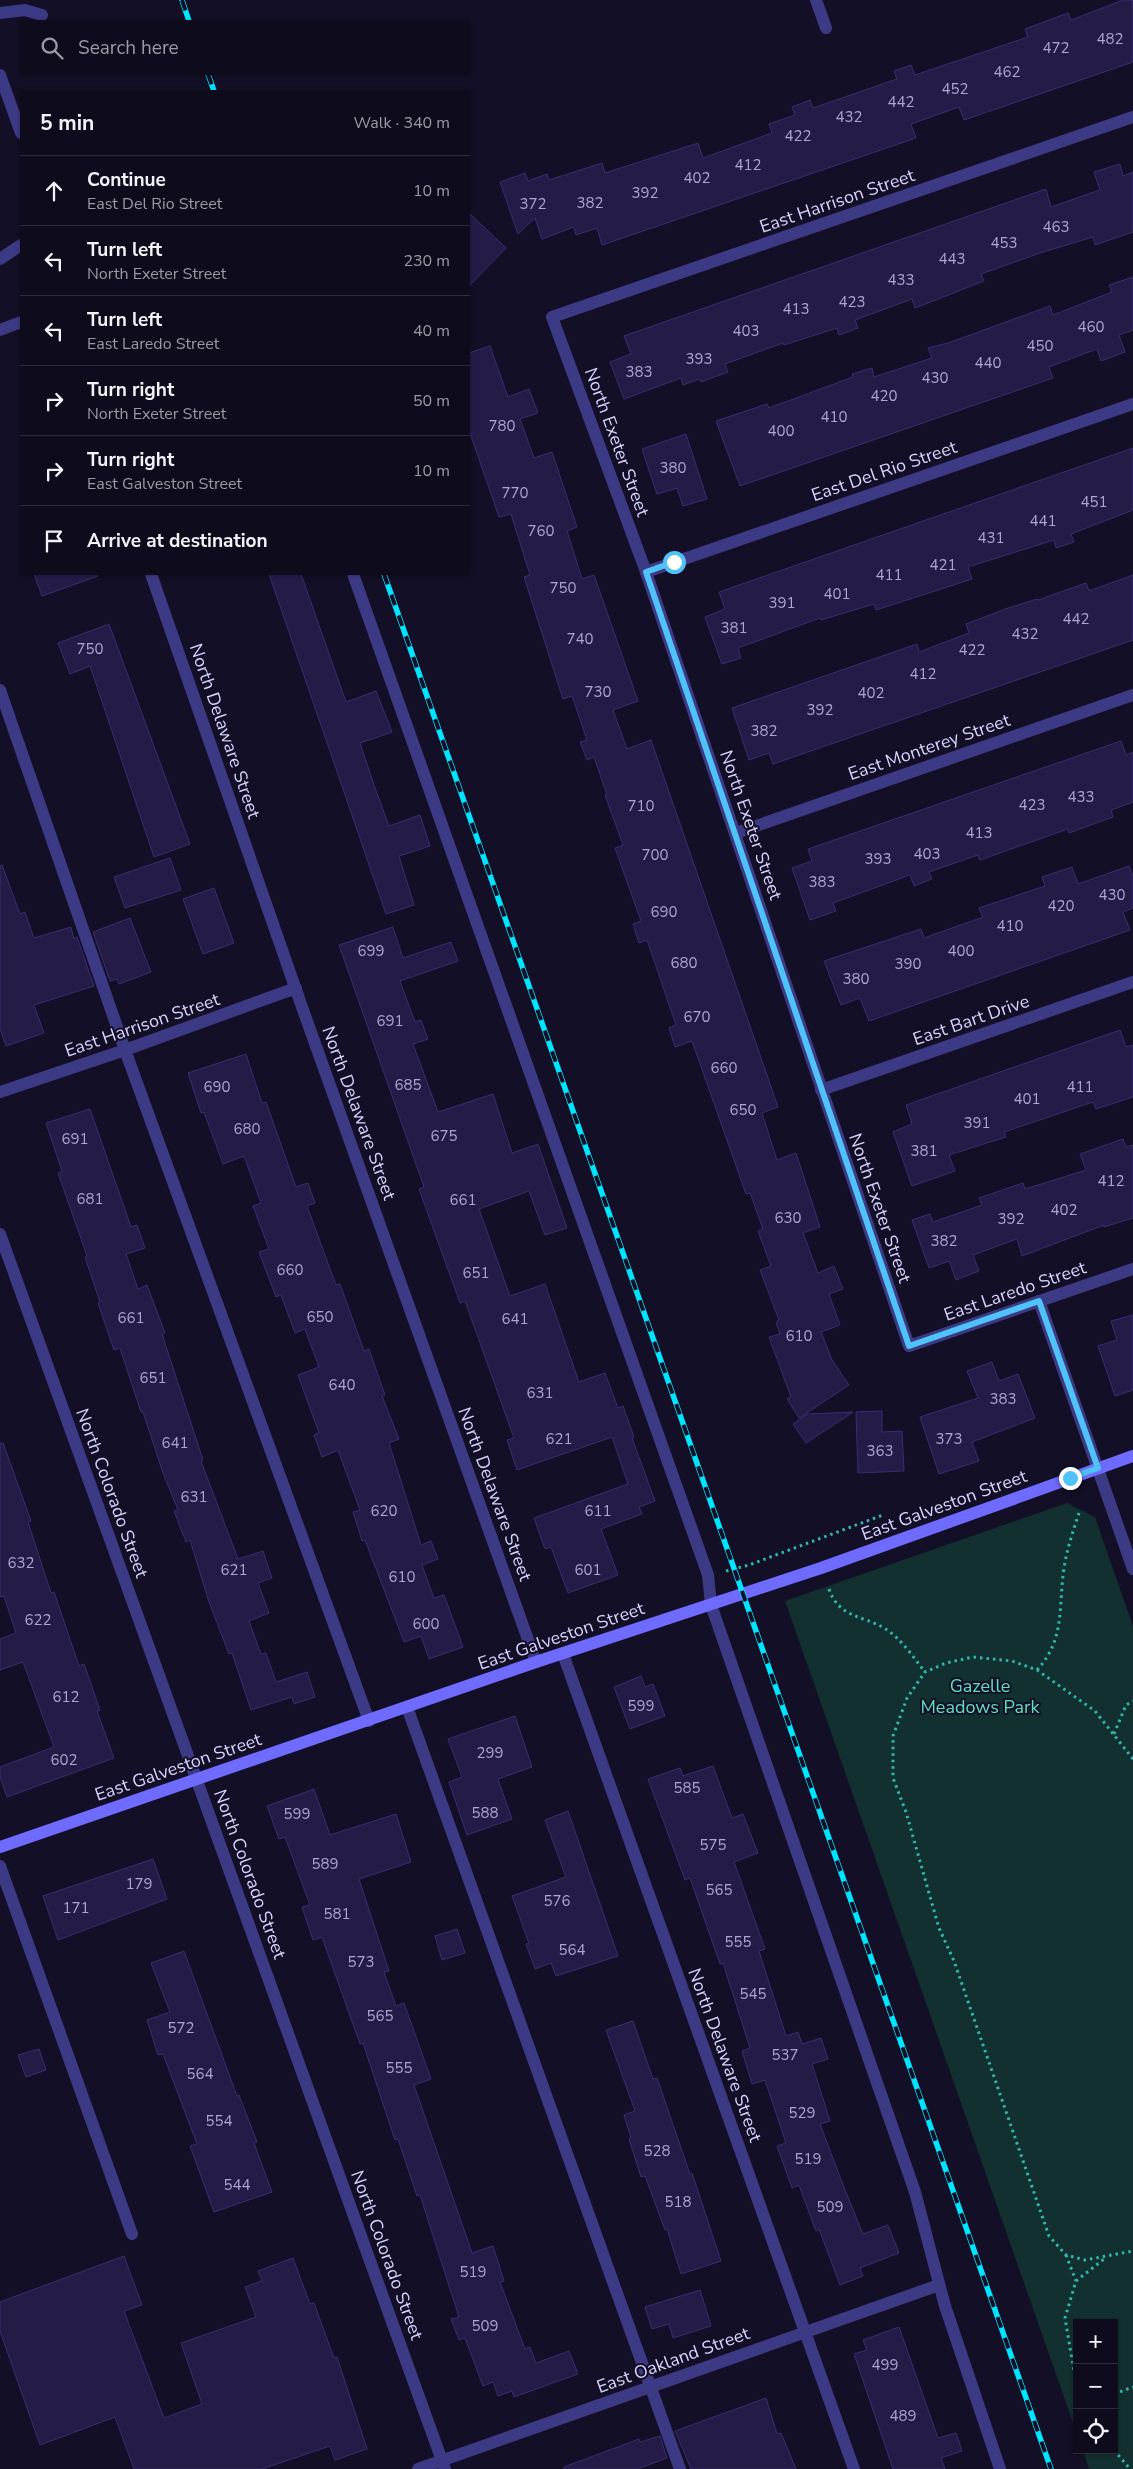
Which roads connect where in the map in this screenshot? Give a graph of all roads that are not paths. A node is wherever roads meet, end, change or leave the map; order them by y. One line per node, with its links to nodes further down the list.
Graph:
1 (816, 0): 4 (street)
2 (0, 13): 3 (street)
3 (42, 15)
4 (826, 28)
5 (0, 76): 7 (street)
6 (1133, 118): 10 (street, East Harrison Street)
7 (20, 130)
8 (20, 246): 9 (street)
9 (0, 259)
10 (552, 317): 14 (street, North Exeter Street)
11 (20, 322): 12 (street)
12 (0, 330)
13 (1133, 404): 14 (street, East Del Rio Street)
14 (646, 572): 19 (street, North Exeter Street)
15 (152, 575): 21 (street, North Delaware Street)
16 (353, 575): 32 (street)
17 (0, 690): 22 (street)
18 (1133, 695): 19 (street, East Monterey Street)
19 (736, 833): 23 (street, North Exeter Street)
20 (1133, 982): 23 (street, East Bart Drive)
21 (296, 988): 22 (street, East Harrison Street); 34 (street, North Delaware Street)
22 (125, 1050): 24 (street, East Harrison Street); 36 (street)
23 (821, 1090): 28 (street, North Exeter Street)
24 (0, 1092)
25 (0, 1234): 37 (street, North Colorado Street)
26 (1133, 1269): 27 (street, East Laredo Street)
27 (1039, 1301): 28 (street, East Laredo Street); 30 (street)
28 (909, 1346)
29 (1133, 1456): 30 (street, East Galveston Street)
30 (1098, 1468): 31 (street); 32 (street, East Galveston Street)
31 (1133, 1569)
32 (711, 1604): 33 (street, East Galveston Street); 41 (street)
33 (563, 1654): 34 (street, East Galveston Street); 42 (street, North Delaware Street)
34 (536, 1662): 35 (street, East Galveston Street)
35 (407, 1707): 36 (street, East Galveston Street); 43 (street)
36 (369, 1720): 37 (street, East Galveston Street)
37 (197, 1780): 38 (street, East Galveston Street); 44 (street, North Colorado Street)
38 (0, 1847)
39 (0, 1866): 40 (street)
40 (132, 2234)
41 (939, 2285): 42 (street, East Oakland Street); 48 (street)
42 (806, 2332): 43 (street, East Oakland Street); 47 (street, North Delaware Street)
43 (650, 2387): 44 (street, East Oakland Street); 46 (street)
44 (443, 2465): 45 (street, East Oakland Street)
45 (418, 2469)
46 (680, 2469)
47 (854, 2469)
48 (1000, 2469)

